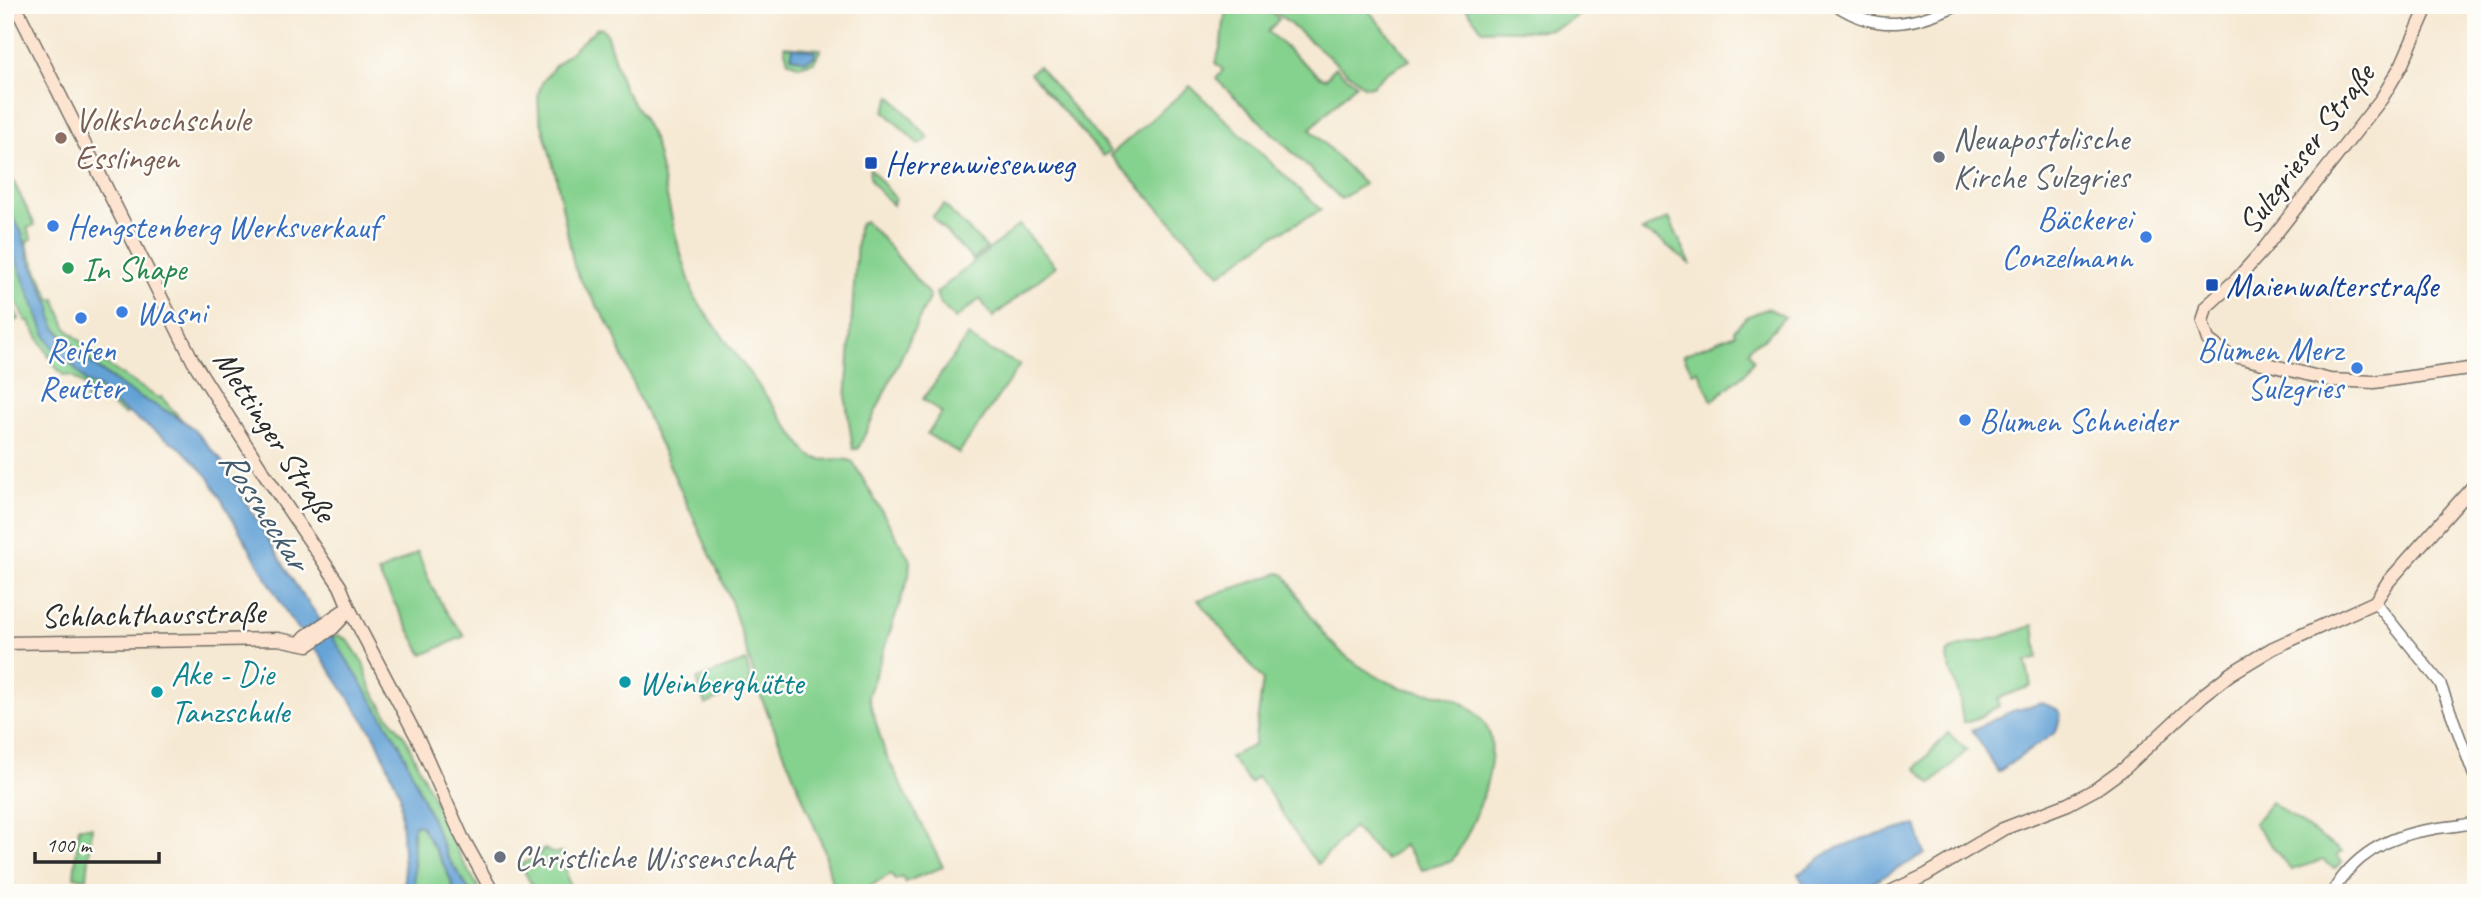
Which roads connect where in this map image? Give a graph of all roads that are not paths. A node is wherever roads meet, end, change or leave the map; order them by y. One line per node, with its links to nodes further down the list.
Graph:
1 (15, 5): 8 (main road, Mettinger Straße)
2 (1836, 5): 3 (street)
3 (1957, 5)
4 (2428, 5): 5 (main road, Sulzgrieser Straße)
5 (2476, 368)
6 (2476, 483): 7 (main road)
7 (2375, 602): 12 (street); 15 (main road)
8 (350, 610): 9 (main road, Schlachthausstraße); 10 (main road, Mettinger Straße)
9 (330, 624): 10 (main road); 11 (main road, Schlachthausstraße)
10 (366, 637): 14 (main road, Mettinger Straße)
11 (5, 643)
12 (2476, 781)
13 (2476, 821): 16 (street)
14 (493, 893)
15 (1888, 893)
16 (2332, 893)

